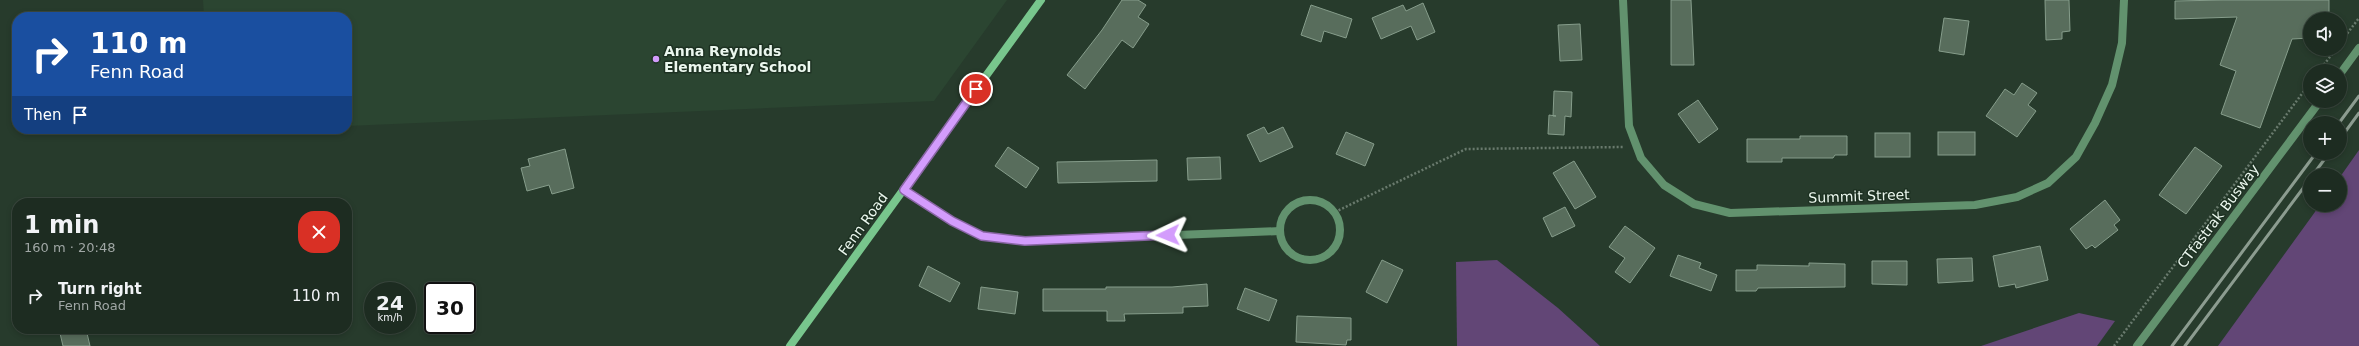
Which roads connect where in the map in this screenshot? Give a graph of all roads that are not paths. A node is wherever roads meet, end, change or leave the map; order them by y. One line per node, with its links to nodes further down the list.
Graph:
1 (1041, 0): 7 (street, Fenn Road)
2 (1623, 0): 3 (street, Summit Street)
3 (2124, 0)
4 (2359, 48): 5 (street)
5 (2347, 64)
6 (2315, 108): 10 (street, CTfastrak Busway)
7 (904, 190): 8 (street); 9 (street, Fenn Road)
8 (1280, 231): 8 (street)
9 (790, 346)
10 (2137, 346)

